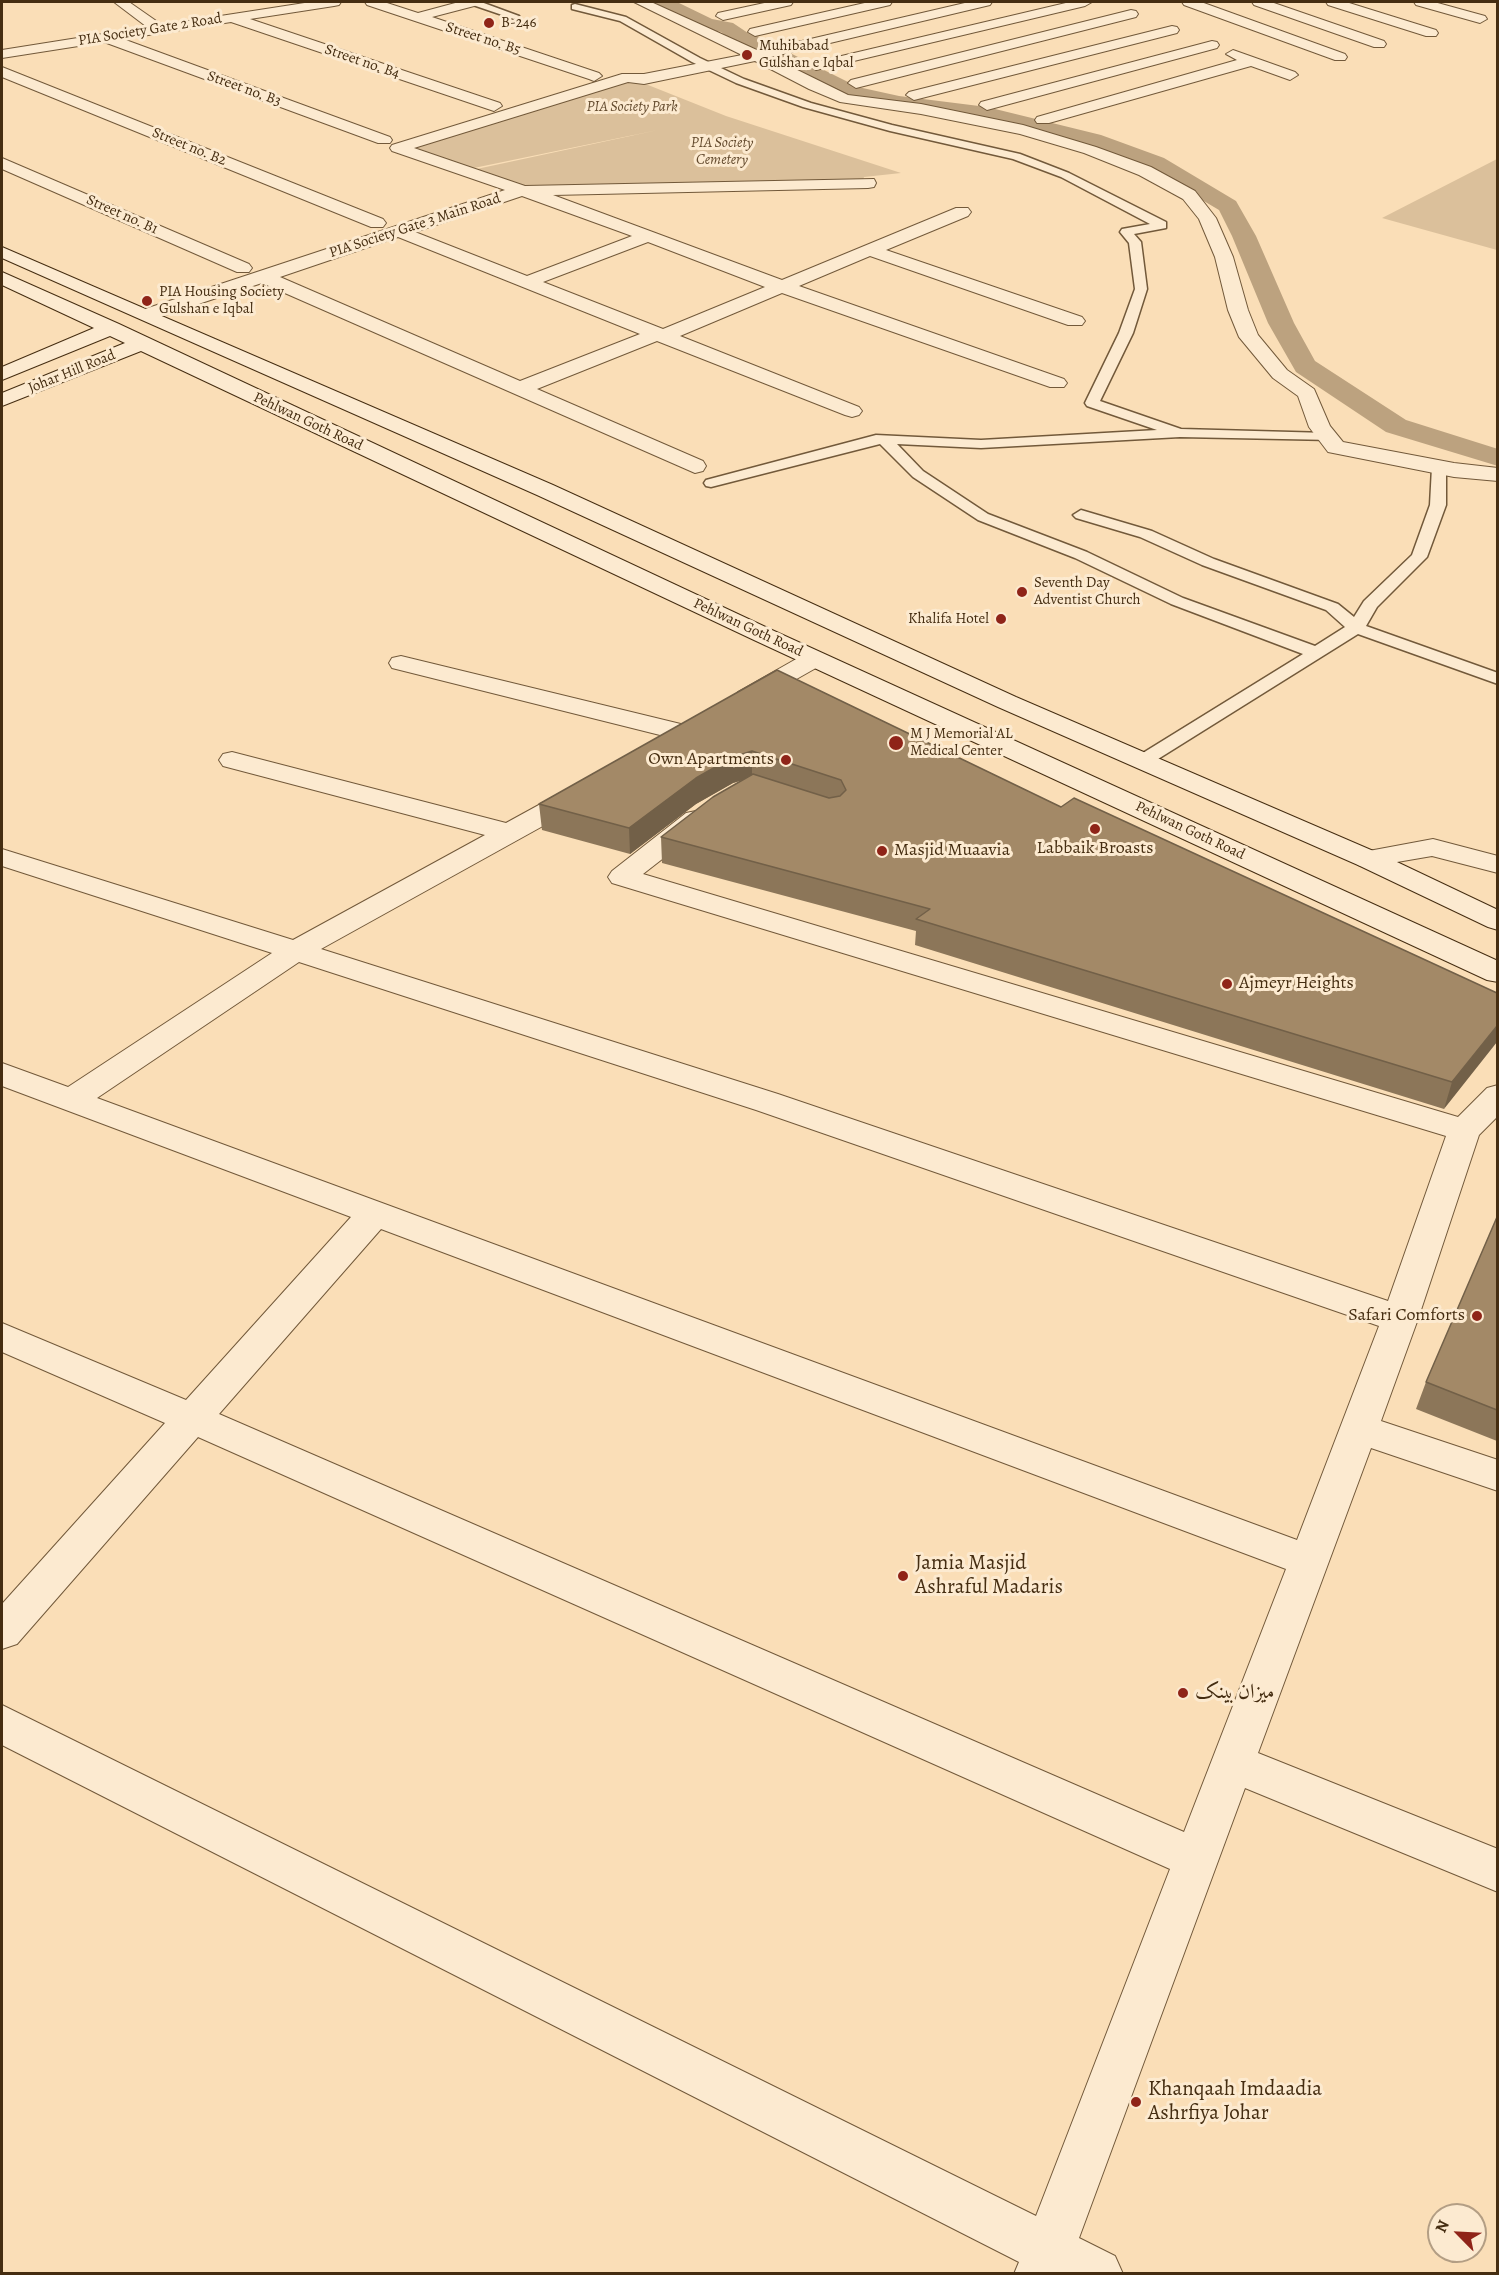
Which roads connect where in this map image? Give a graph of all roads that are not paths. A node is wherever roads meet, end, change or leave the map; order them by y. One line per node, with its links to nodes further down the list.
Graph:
1 (121, 2): 24 (street)
2 (334, 2): 14 (street, PIA Society Gate 2 Road)
3 (372, 2): 20 (street, Street no. B5)
4 (473, 2): 17 (lane); 20 (street)
5 (641, 2): 32 (street)
6 (786, 2): 18 (street)
7 (885, 2): 25 (street)
8 (985, 2): 32 (street)
9 (1085, 2): 36 (street)
10 (1189, 2): 33 (street)
11 (1259, 2): 19 (street)
12 (1343, 2): 19 (street); 26 (street)
13 (1421, 2): 23 (street)
14 (303, 4): 21 (street, PIA Society Gate 2 Road)
15 (1106, 5): 22 (street)
16 (575, 7): 35 (lane)
17 (514, 16)
18 (723, 16)
19 (1301, 16): 29 (street)
20 (418, 17): 39 (street, Street no. B5)
21 (230, 18): 24 (street, PIA Society Gate 2 Road); 43 (street, Street no. B4)
22 (1142, 18): 27 (street); 40 (street)
23 (1480, 19)
24 (159, 29): 28 (street, PIA Society Gate 2 Road)
25 (755, 32)
26 (1431, 33)
27 (1182, 34): 30 (street); 41 (street)
28 (104, 38): 31 (street, PIA Society Gate 2 Road); 45 (street, Street no. B3)
29 (1379, 44)
30 (1212, 45): 34 (street); 42 (street)
31 (2, 54)
32 (763, 55): 35 (street); 74 (street)
33 (1341, 57)
34 (1251, 61): 38 (street); 44 (street)
35 (708, 66): 48 (street, PIA Society Gate 3 Main Road); 73 (lane)
36 (816, 66)
37 (2, 72): 50 (street, Street no. B2)
38 (1290, 75)
39 (594, 76)
40 (856, 83)
41 (915, 95)
42 (987, 105)
43 (494, 106)
44 (1043, 120)
45 (384, 140)
46 (2, 163): 55 (street, Street no. B1)
47 (868, 183): 48 (street)
48 (520, 192): 51 (street, PIA Society Gate 3 Main Road); 52 (street)
49 (962, 212): 53 (street)
50 (377, 223)
51 (397, 231): 57 (street, PIA Society Gate 3 Main Road); 58 (street)
52 (649, 236): 58 (street); 60 (street)
53 (869, 250): 60 (street); 62 (street)
54 (2, 252): 56 (street, Pehlwan Goth Road)
55 (243, 268)
56 (58, 276): 59 (street); 61 (street, Pehlwan Goth Road)
57 (263, 276): 61 (street, PIA Society Gate 3 Main Road); 70 (street)
58 (527, 282): 64 (street)
59 (12, 283): 63 (street, Pehlwan Goth Road)
60 (780, 286): 64 (street); 68 (street)
61 (148, 314): 66 (street, Pehlwan Goth Road)
62 (1075, 321)
63 (112, 328): 65 (street, Pehlwan Goth Road); 67 (street)
64 (660, 335): 70 (street); 72 (street)
65 (143, 344): 69 (street, Pehlwan Goth Road); 71 (street, Johar Hill Road)
66 (276, 373): 69 (street); 82 (street, Pehlwan Goth Road)
67 (2, 374)
68 (1057, 383)
69 (234, 388): 84 (street, Pehlwan Goth Road)
70 (519, 389): 76 (street)
71 (2, 400)
72 (852, 411)
73 (1179, 433): 74 (lane); 75 (lane)
74 (1328, 437): 77 (street)
75 (885, 440): 79 (lane); 83 (lane)
76 (695, 466)
77 (1439, 467): 78 (street); 81 (lane)
78 (1497, 475)
79 (711, 483)
80 (1081, 515): 81 (lane)
81 (1356, 628): 83 (lane); 87 (lane)
82 (900, 653): 86 (street); 91 (street, Pehlwan Goth Road)
83 (1317, 653): 91 (lane)
84 (814, 658): 86 (street, Pehlwan Goth Road); 88 (street)
85 (401, 663): 88 (street)
86 (855, 677): 95 (street, Pehlwan Goth Road)
87 (1497, 679)
88 (704, 722): 89 (street)
89 (654, 751)
90 (232, 760): 96 (street)
91 (1144, 760): 93 (street, Pehlwan Goth Road)
92 (603, 780): 96 (street)
93 (1204, 788): 95 (street); 98 (street, Pehlwan Goth Road)
94 (721, 804): 106 (street)
95 (1164, 818): 102 (street, Pehlwan Goth Road)
96 (510, 833): 101 (street)
97 (2, 857): 101 (street)
98 (1368, 859): 99 (street); 100 (street, Pehlwan Goth Road)
99 (1497, 865)
100 (1497, 921)
101 (296, 951): 105 (street); 108 (street)
102 (1497, 973)
103 (2, 1074): 105 (street)
104 (1497, 1096): 106 (street)
105 (71, 1100): 107 (street)
106 (1464, 1130): 108 (street)
107 (375, 1213): 110 (street); 113 (street)
108 (1400, 1319): 111 (street)
109 (2, 1337): 110 (street)
110 (192, 1418): 114 (street); 117 (street)
111 (1358, 1428): 112 (street); 113 (street)
112 (1497, 1476)
113 (1309, 1561): 116 (street)
114 (2, 1632)
115 (2, 1724): 119 (street)
116 (1233, 1763): 117 (street); 118 (street)
117 (1196, 1859): 119 (street)
118 (1497, 1871)
119 (1045, 2262): 120 (street)
120 (1097, 2274)

